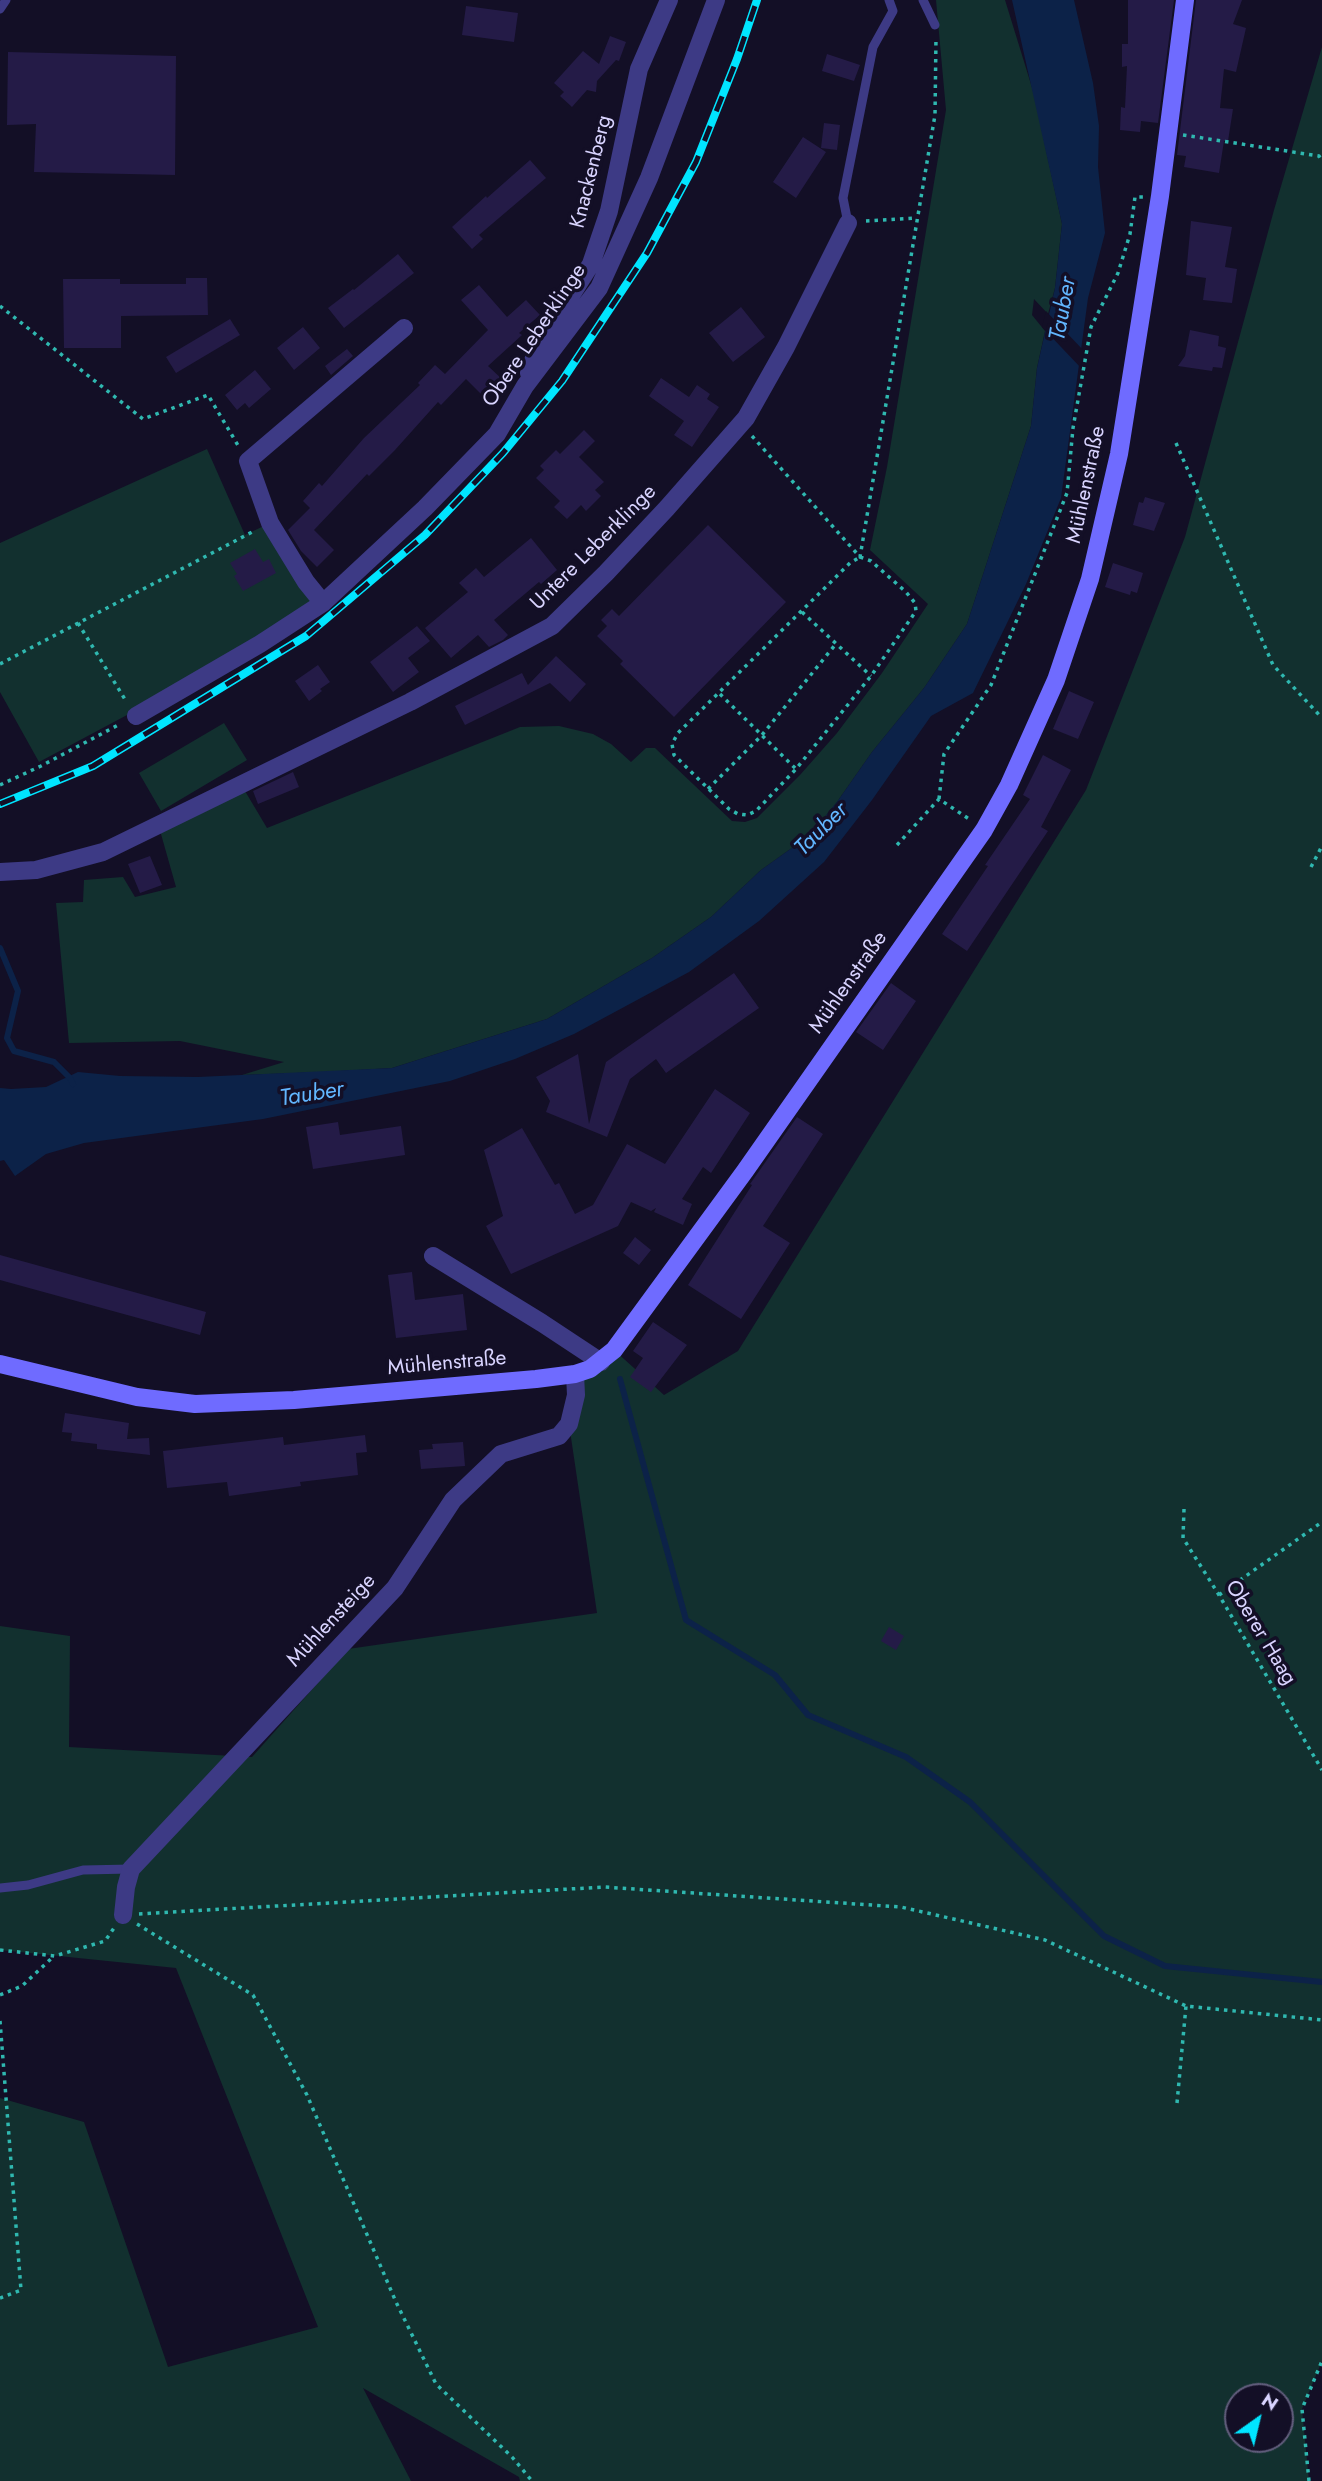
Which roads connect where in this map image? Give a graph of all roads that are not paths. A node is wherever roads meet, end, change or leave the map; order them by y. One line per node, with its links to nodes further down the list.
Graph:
1 (6, 0): 7 (lane)
2 (668, 0): 11 (street, Knackenberg)
3 (716, 0): 11 (street, Obere Leberklinge)
4 (889, 0): 9 (lane)
5 (923, 0): 8 (lane)
6 (1185, 0): 16 (main road, Mühlenstraße)
7 (0, 9)
8 (936, 24)
9 (848, 223): 14 (street, Untere Leberklinge)
10 (404, 328): 12 (street)
11 (525, 386): 12 (street, Obere Leberklinge)
12 (323, 603): 13 (street, Obere Leberklinge)
13 (136, 716)
14 (0, 872)
15 (433, 1256): 16 (street)
16 (601, 1362): 18 (main road, Mühlenstraße)
17 (0, 1364): 18 (main road, Mühlenstraße)
18 (575, 1374): 19 (street, Mühlensteige)
19 (131, 1870): 20 (lane); 21 (street)
20 (0, 1888)
21 (123, 1915)

